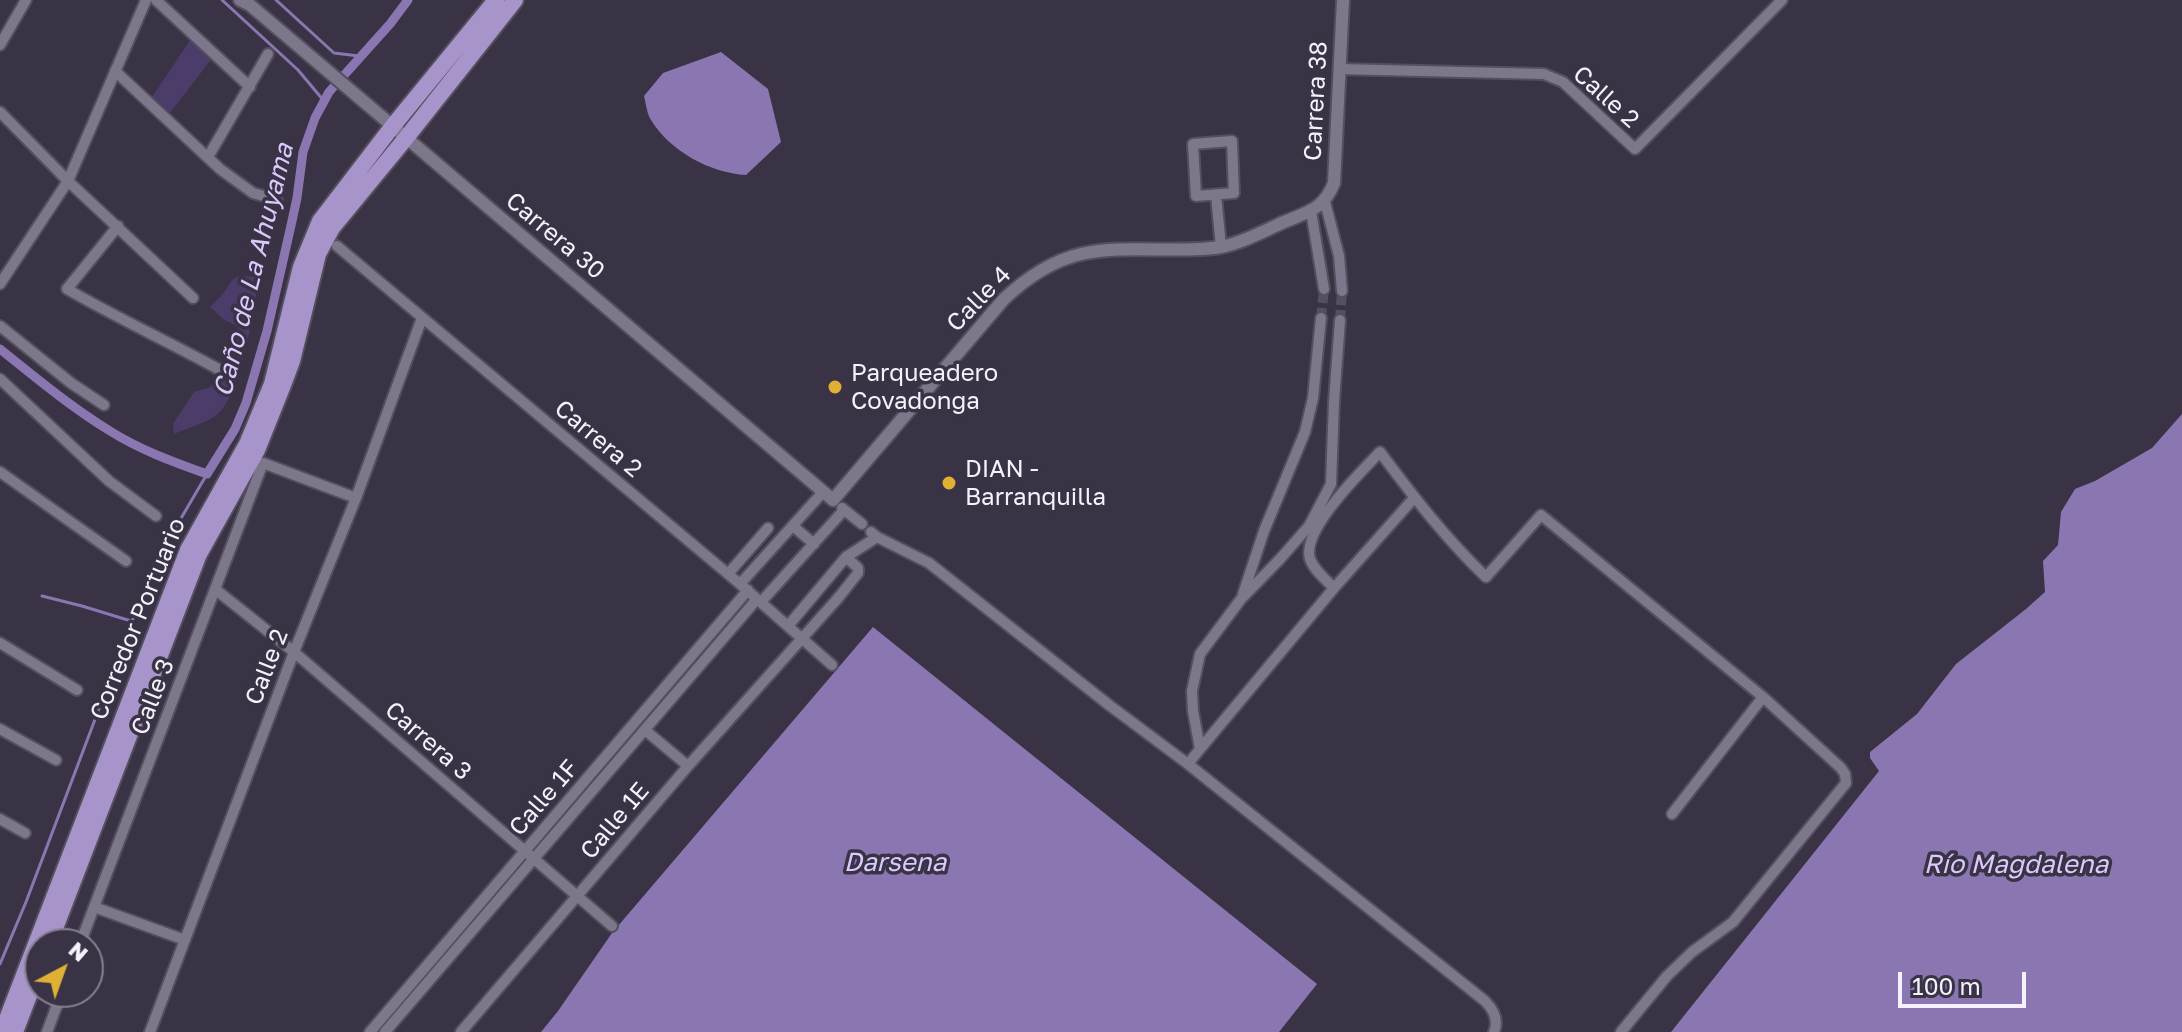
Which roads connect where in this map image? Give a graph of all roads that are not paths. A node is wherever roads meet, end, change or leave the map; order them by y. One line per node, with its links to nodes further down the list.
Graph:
1 (26, 0): 9 (street)
2 (146, 0): 12 (street)
3 (156, 0): 13 (street)
4 (496, 0): 15 (main road, Corredor Portuario)
5 (515, 0): 16 (main road, Corredor Portuario)
6 (1343, 0): 11 (street, Carrera 38)
7 (1782, 0): 11 (street, Calle 2)
8 (246, 2): 15 (street, Carrera 30)
9 (0, 45)
10 (268, 54): 13 (street)
11 (1339, 69): 21 (street, Carrera 38)
12 (115, 71): 17 (street); 18 (street)
13 (250, 87): 17 (street)
14 (0, 112): 18 (street)
15 (392, 127): 16 (street, Carrera 30); 37 (main road, Corredor Portuario)
16 (406, 138): 37 (main road, Corredor Portuario); 39 (street, Carrera 30)
17 (208, 157): 20 (street)
18 (68, 181): 23 (street); 26 (street)
19 (1216, 195): 19 (street); 25 (street)
20 (277, 200)
21 (1325, 202): 22 (street, Calle 4); 28 (street)
22 (1311, 211): 25 (street, Calle 4); 27 (street)
23 (118, 226): 29 (street); 34 (street)
24 (337, 246): 30 (street, Carrera 2)
25 (1221, 247): 39 (street, Calle 4)
26 (0, 284)
27 (1324, 289)
28 (1342, 291)
29 (193, 298)
30 (422, 318): 40 (street, Calle 2); 50 (street, Carrera 2)
31 (1321, 318): 54 (street)
32 (1340, 320): 54 (street)
33 (0, 326): 36 (street)
34 (220, 370)
35 (0, 379): 43 (street)
36 (104, 405)
37 (254, 456): 40 (street); 53 (street, Calle 3); 78 (main road, Corredor Portuario); 84 (main road, Corredor Portuario)
38 (0, 472): 49 (street)
39 (828, 496): 42 (street); 45 (street, Calle 1F)
40 (356, 498): 59 (street, Calle 2)
41 (1414, 498): 52 (street); 52 (street); 63 (street)
42 (844, 510): 44 (street); 47 (street, Calle 1F)
43 (156, 516)
44 (862, 524)
45 (793, 526): 47 (street); 51 (street, Calle 1F)
46 (768, 528): 50 (street)
47 (814, 544): 55 (street, Calle 1F)
48 (846, 557): 56 (street); 57 (street, Calle 1E); 69 (street)
49 (126, 561)
50 (728, 574): 51 (street, Carrera 2)
51 (744, 587): 55 (street, Carrera 2); 66 (street, Calle 1F)
52 (1334, 588): 67 (street)
53 (215, 589): 59 (street, Carrera 3); 76 (street, Calle 3)
54 (1241, 599): 67 (street)
55 (759, 600): 56 (street, Carrera 2); 65 (street, Calle 1F)
56 (788, 626): 57 (street, Carrera 2)
57 (802, 638): 61 (street, Carrera 2); 70 (street, Calle 1E)
58 (4, 646): 60 (street); 62 (street)
59 (294, 652): 74 (street, Carrera 3); 80 (street, Calle 2)
60 (0, 661)
61 (832, 665)
62 (77, 690)
63 (1763, 697): 71 (street); 92 (street)
64 (0, 729): 68 (street)
65 (645, 730): 66 (street, Calle 1F); 70 (street)
66 (628, 740): 74 (street, Calle 1F)
67 (1200, 749): 69 (street)
68 (56, 760)
69 (1188, 764): 91 (street)
70 (688, 766): 75 (street, Calle 1E)
71 (1672, 814)
72 (0, 819): 73 (street)
73 (25, 833)
74 (529, 854): 75 (street, Carrera 3); 81 (street, Calle 1F)
75 (578, 896): 77 (street, Carrera 3); 90 (street, Calle 1E)
76 (94, 907): 79 (street, Calle 3); 80 (street)
77 (612, 926)
78 (55, 928)
79 (86, 928)
80 (185, 940): 87 (street, Calle 2)
81 (420, 982): 88 (street, Calle 1F); 89 (street, Calle 1F)
82 (24, 1008): 85 (main road)
83 (56, 1008): 86 (street)
84 (2, 1032)
85 (15, 1032)
86 (47, 1032)
87 (150, 1032)
88 (370, 1032)
89 (385, 1032)
90 (461, 1032)
91 (1494, 1032)
92 (1621, 1032)

